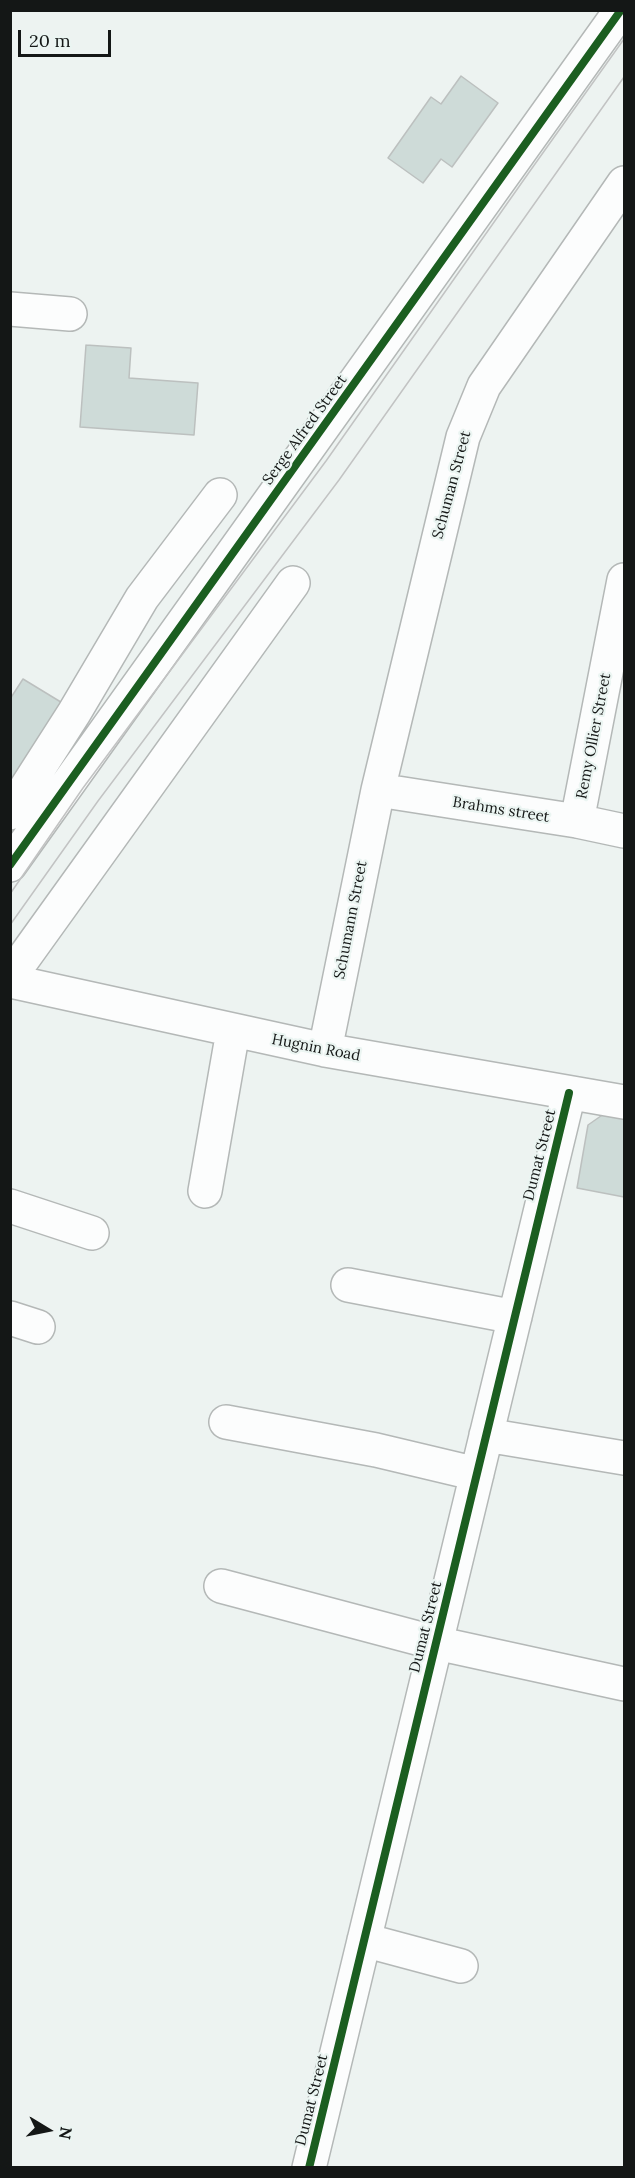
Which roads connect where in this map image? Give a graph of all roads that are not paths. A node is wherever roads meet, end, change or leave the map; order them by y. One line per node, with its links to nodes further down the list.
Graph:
1 (621, 10): 13 (street, Serge Alfred Street)
2 (624, 183): 9 (street, Schuman Street)
3 (10, 309): 4 (street)
4 (70, 314)
5 (220, 495): 10 (street)
6 (624, 580): 8 (street, Remy Ollier Street)
7 (293, 583): 14 (street)
8 (621, 612): 11 (street, Remy Ollier Street)
9 (378, 790): 11 (street, Brahms street); 16 (street, Schumann Street)
10 (10, 813)
11 (577, 821): 12 (street, Brahms street)
12 (624, 831)
13 (10, 865)
14 (10, 979): 15 (street, Hugnin Road)
15 (233, 1031): 16 (street, Hugnin Road); 19 (street)
16 (325, 1050): 17 (street, Hugnin Road)
17 (569, 1093): 18 (street, Hugnin Road); 23 (street, Dumat Street)
18 (624, 1102)
19 (205, 1191)
20 (10, 1206): 21 (street)
21 (92, 1233)
22 (348, 1285): 23 (street)
23 (515, 1317): 25 (street, Dumat Street)
24 (226, 1422): 27 (street)
25 (486, 1435): 26 (street); 27 (street, Dumat Street)
26 (624, 1458)
27 (477, 1474): 29 (street, Dumat Street)
28 (221, 1586): 29 (street)
29 (436, 1643): 30 (street); 31 (street, Dumat Street)
30 (624, 1684)
31 (364, 1940): 32 (street); 33 (street, Dumat Street)
32 (461, 1966)
33 (309, 2168)

